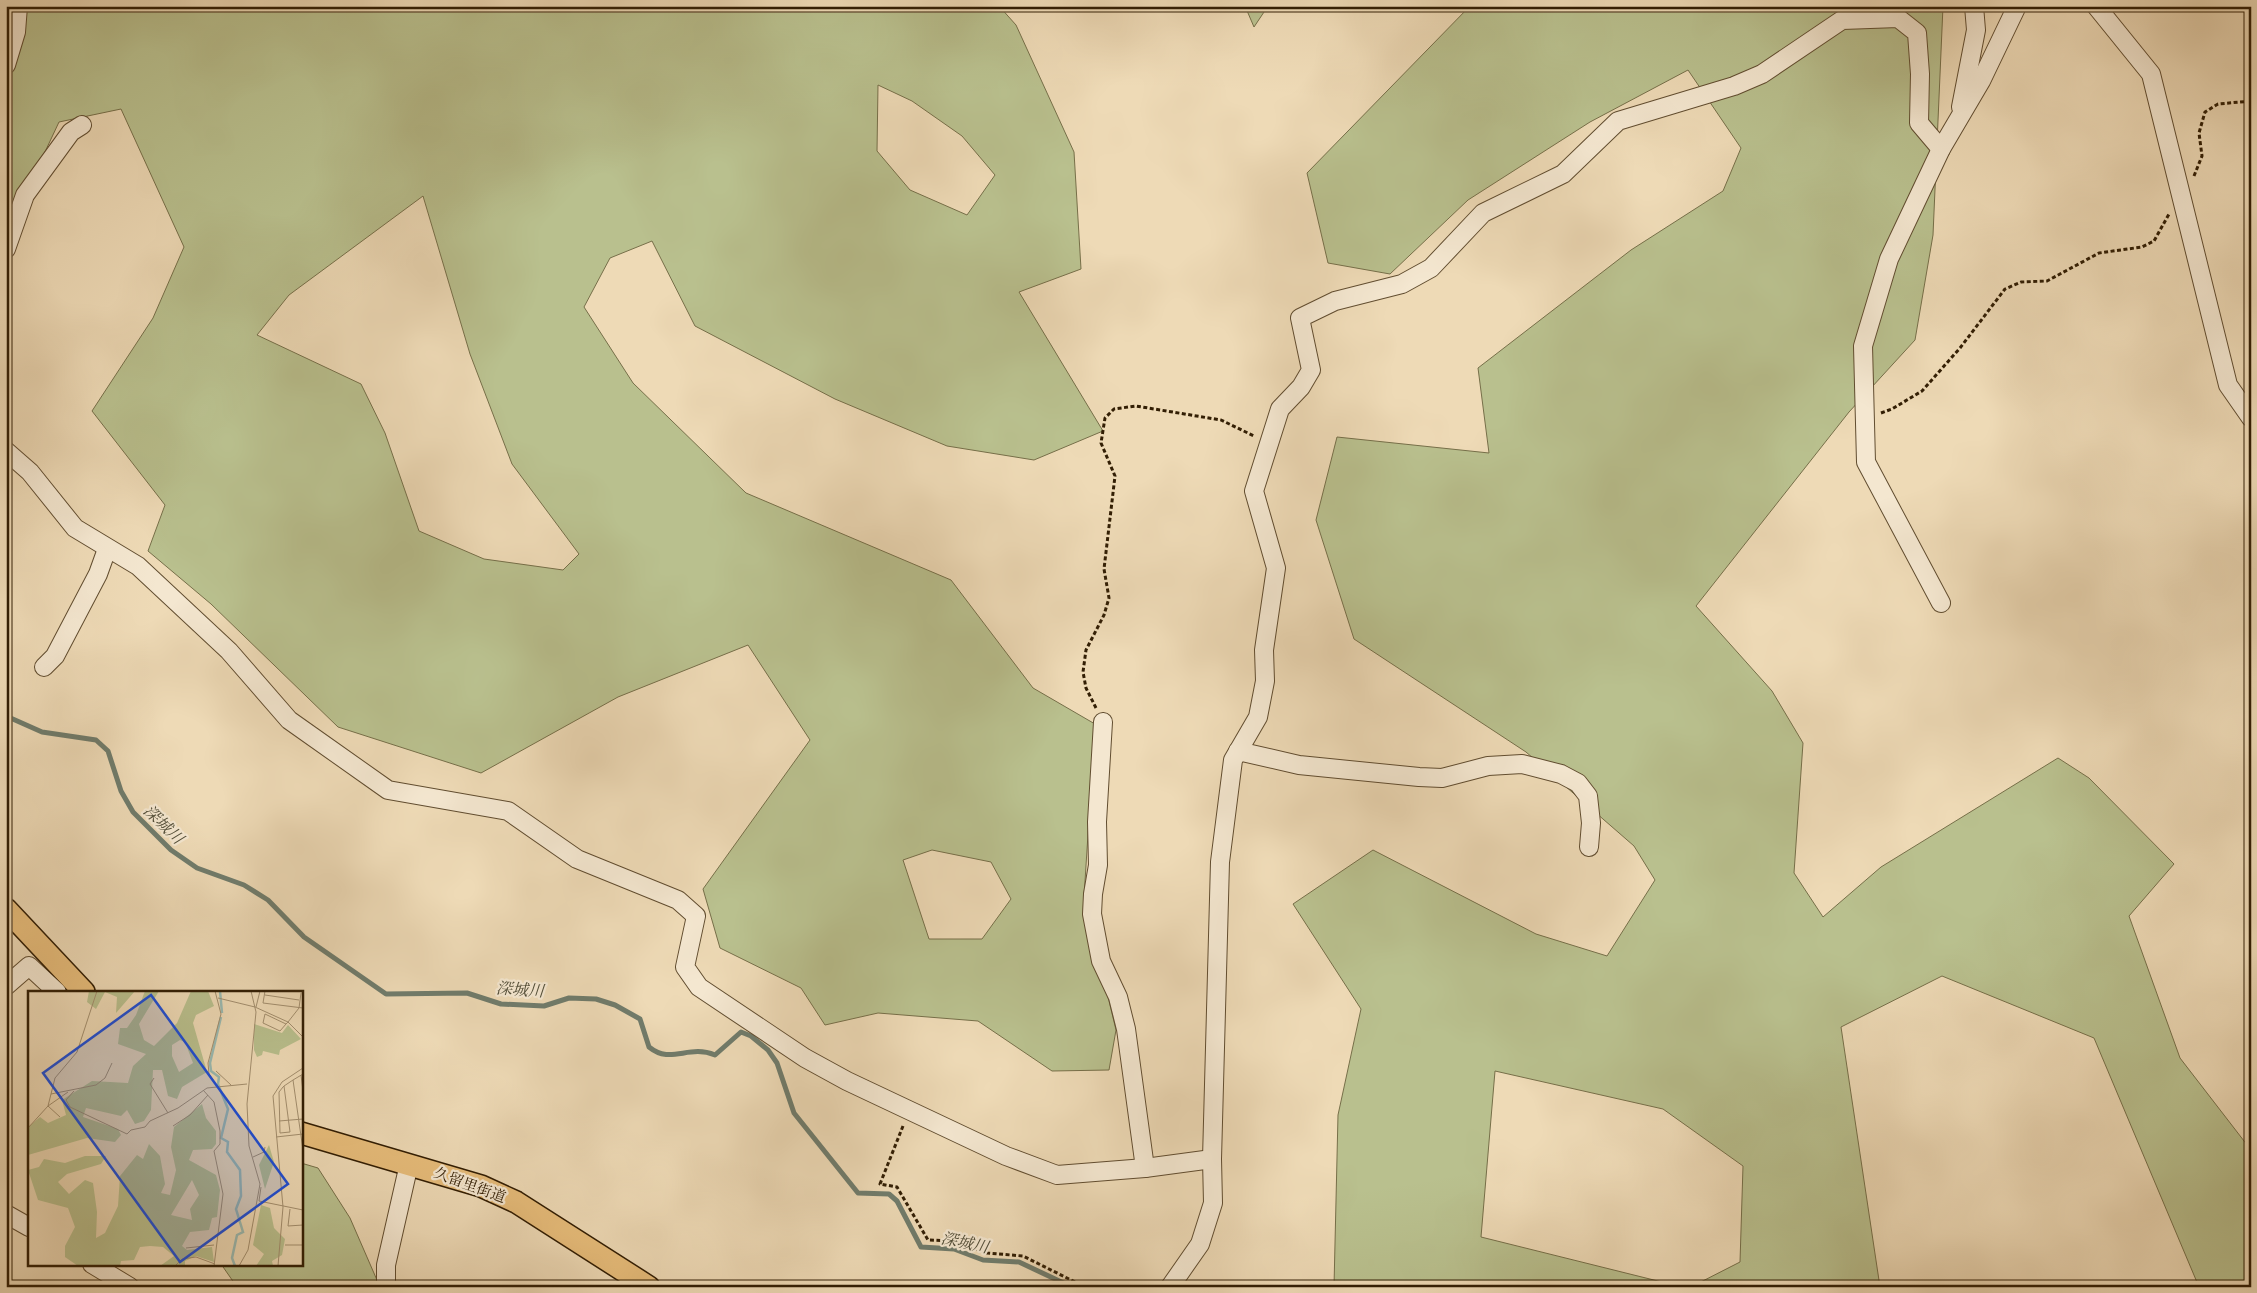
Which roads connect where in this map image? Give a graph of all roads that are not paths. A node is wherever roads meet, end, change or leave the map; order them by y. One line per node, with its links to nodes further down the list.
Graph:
1 (18, 6): 7 (street)
2 (1974, 6): 5 (street)
3 (2017, 6): 6 (street)
4 (2096, 6): 12 (street)
5 (1974, 39): 6 (street); 8 (street)
6 (1995, 51): 8 (street)
7 (6, 65)
8 (1958, 122): 10 (street)
9 (82, 125): 11 (street)
10 (1941, 149): 15 (street); 18 (street)
11 (6, 249)
12 (2251, 418)
13 (6, 451): 14 (street)
14 (107, 549): 16 (street); 27 (street)
15 (1941, 603)
16 (44, 667)
17 (1103, 722): 27 (street)
18 (1238, 751): 19 (street); 25 (street)
19 (1589, 847)
20 (6, 909): 23 (main road)
21 (6, 986): 22 (street)
22 (56, 991)
23 (83, 991)
24 (302, 1133): 26 (main road, 久留里街道)
25 (1212, 1159): 27 (street); 34 (street)
26 (409, 1164): 32 (street); 33 (main road, 久留里街道)
27 (1145, 1168)
28 (6, 1214): 29 (street)
29 (28, 1226)
30 (95, 1266): 31 (street)
31 (130, 1287)
32 (386, 1287)
33 (649, 1287)
34 (1170, 1287)

